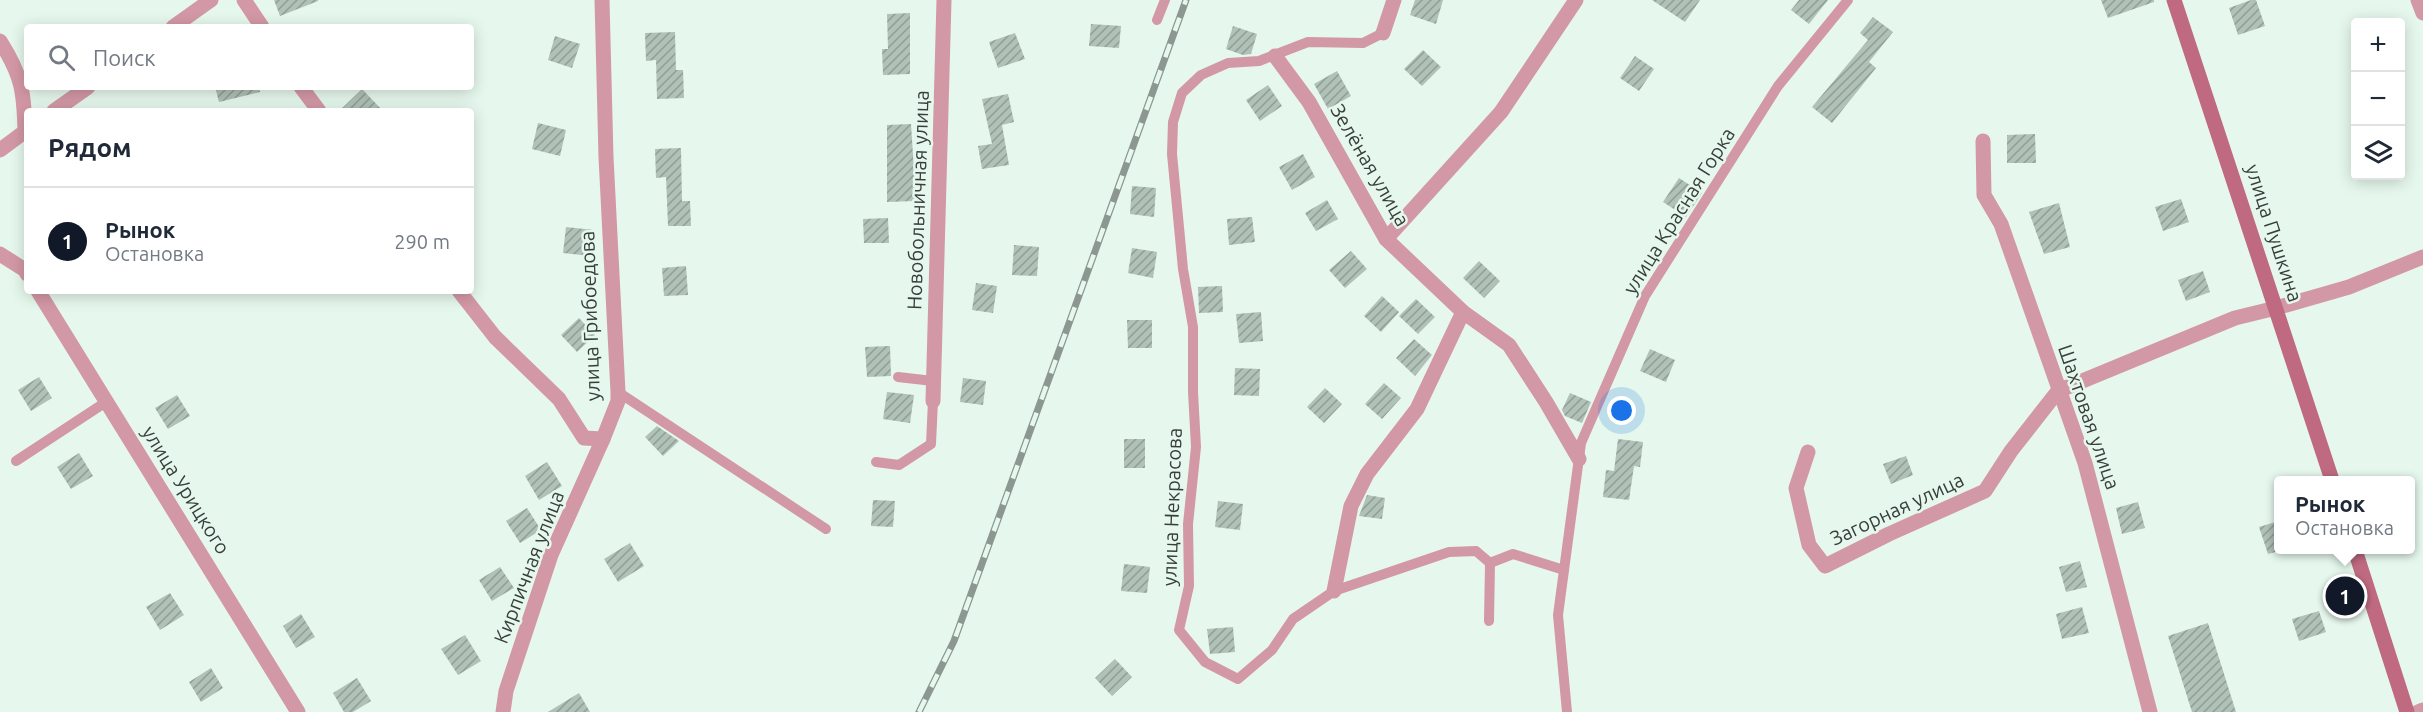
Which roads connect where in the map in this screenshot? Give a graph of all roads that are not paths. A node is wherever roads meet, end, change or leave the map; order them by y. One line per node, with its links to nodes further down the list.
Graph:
1 (211, 0): 13 (street)
2 (244, 0): 14 (street)
3 (602, 0): 37 (street, улица Грибоедова)
4 (945, 0): 35 (street, Новобольничная улица)
5 (1165, 0): 12 (lane)
6 (1395, 0): 15 (street)
7 (1576, 0): 26 (street)
8 (1848, 0): 42 (lane, улица Красная Горка)
9 (2174, 0): 32 (street, улица Пушкина)
10 (2418, 0): 11 (street)
11 (2423, 14)
12 (1157, 20)
13 (177, 24)
14 (260, 24)
15 (1383, 33): 17 (lane)
16 (0, 41): 20 (street)
17 (1275, 56): 26 (street, Зелёная улица); 50 (lane, улица Некрасова)
18 (84, 90): 21 (street)
19 (303, 90): 22 (street)
20 (25, 108)
21 (58, 108)
22 (316, 108)
23 (24, 132): 25 (street)
24 (1983, 141): 36 (street, Шахтовая улица)
25 (0, 150)
26 (1386, 239): 33 (street, Зелёная улица)
27 (0, 254): 29 (street)
28 (2423, 257): 32 (street)
29 (24, 269)
30 (40, 294): 39 (street, улица Урицкого)
31 (461, 294): 40 (street, улица Грибоедова)
32 (2276, 308): 36 (street); 45 (street, улица Пушкина)
33 (1463, 312): 42 (street, Зелёная улица); 50 (street)
34 (898, 377): 35 (lane)
35 (933, 381): 38 (street, Новобольничная улица)
36 (2058, 391): 41 (street, Загорная улица); 56 (street, Шахтовая улица)
37 (618, 392): 40 (street, улица Грибоедова); 46 (lane)
38 (933, 400): 44 (lane)
39 (106, 402): 43 (lane); 53 (street, улица Урицкого)
40 (603, 439): 54 (street, Кирпичная улица)
41 (1808, 452)
42 (1580, 459): 49 (lane, улица Красная Горка)
43 (16, 461)
44 (876, 462)
45 (2331, 476)
46 (826, 529)
47 (2357, 554): 57 (street)
48 (1490, 563): 49 (lane); 50 (lane, улица Некрасова); 51 (lane)
49 (1564, 570): 55 (lane, улица Красная Горка)
50 (1335, 591)
51 (1489, 621)
52 (2423, 710): 58 (street)
53 (298, 712)
54 (503, 712)
55 (1567, 712)
56 (2150, 712)
57 (2407, 712)
58 (2418, 712)

